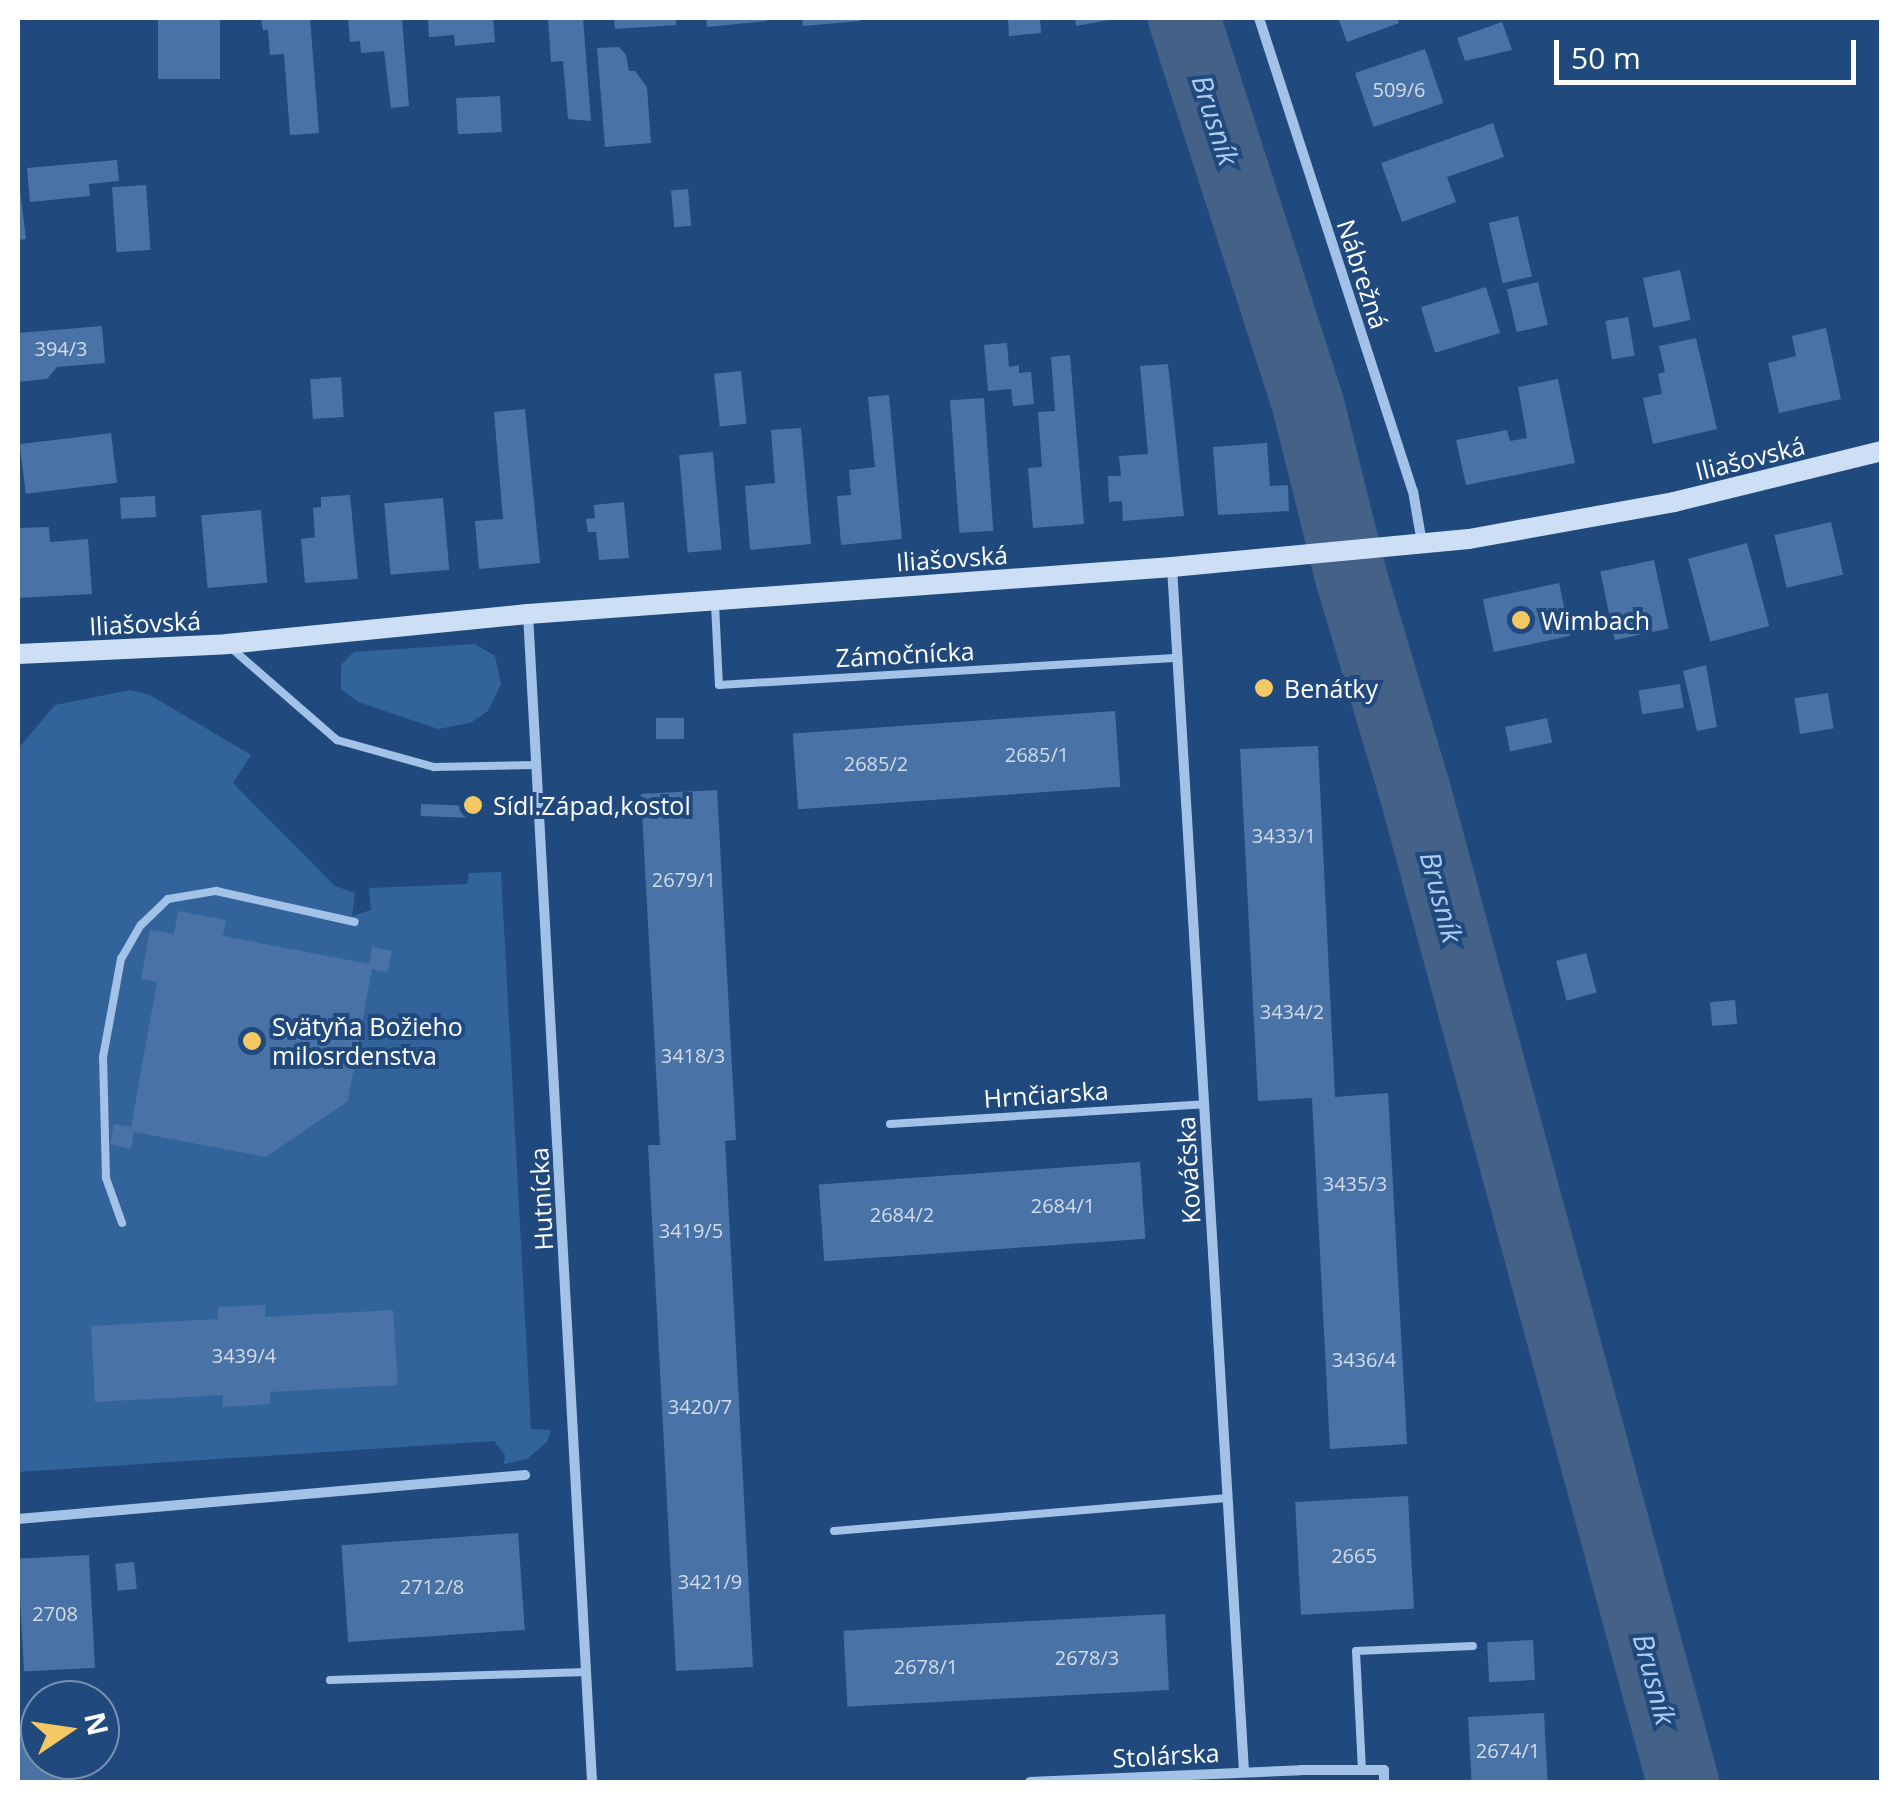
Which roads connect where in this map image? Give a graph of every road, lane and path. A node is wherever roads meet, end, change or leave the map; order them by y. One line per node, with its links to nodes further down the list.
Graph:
1 (1259, 18): 3 (street, Nábrežná)
2 (1882, 452): 3 (street, Iliašovská)
3 (1422, 544): 4 (street, Iliašovská)
4 (1172, 567): 5 (street, Iliašovská); 9 (street, Kováčska)
5 (714, 601): 6 (street, Iliašovská); 9 (lane, Zámočnícka)
6 (528, 614): 7 (street, Iliašovská); 10 (street, Hutnícka)
7 (227, 644): 8 (street, Iliašovská); 10 (lane)
8 (18, 654)
9 (1178, 658): 12 (street, Kováčska)
10 (537, 765): 20 (street, Hutnícka)
11 (355, 922): 14 (lane)
12 (1204, 1104): 13 (lane, Hrnčiarska); 16 (street, Kováčska)
13 (890, 1124)
14 (122, 1223)
15 (525, 1475): 17 (street)
16 (1228, 1498): 18 (lane); 23 (street, Kováčska)
17 (18, 1519)
18 (834, 1531)
19 (1473, 1646): 22 (lane)
20 (586, 1672): 21 (lane); 24 (street, Hutnícka)
21 (330, 1680)
22 (1362, 1770): 23 (street, Stolárska); 26 (street)
23 (1244, 1771): 25 (street, Stolárska)
24 (592, 1782)
25 (1030, 1782)
26 (1384, 1782)

